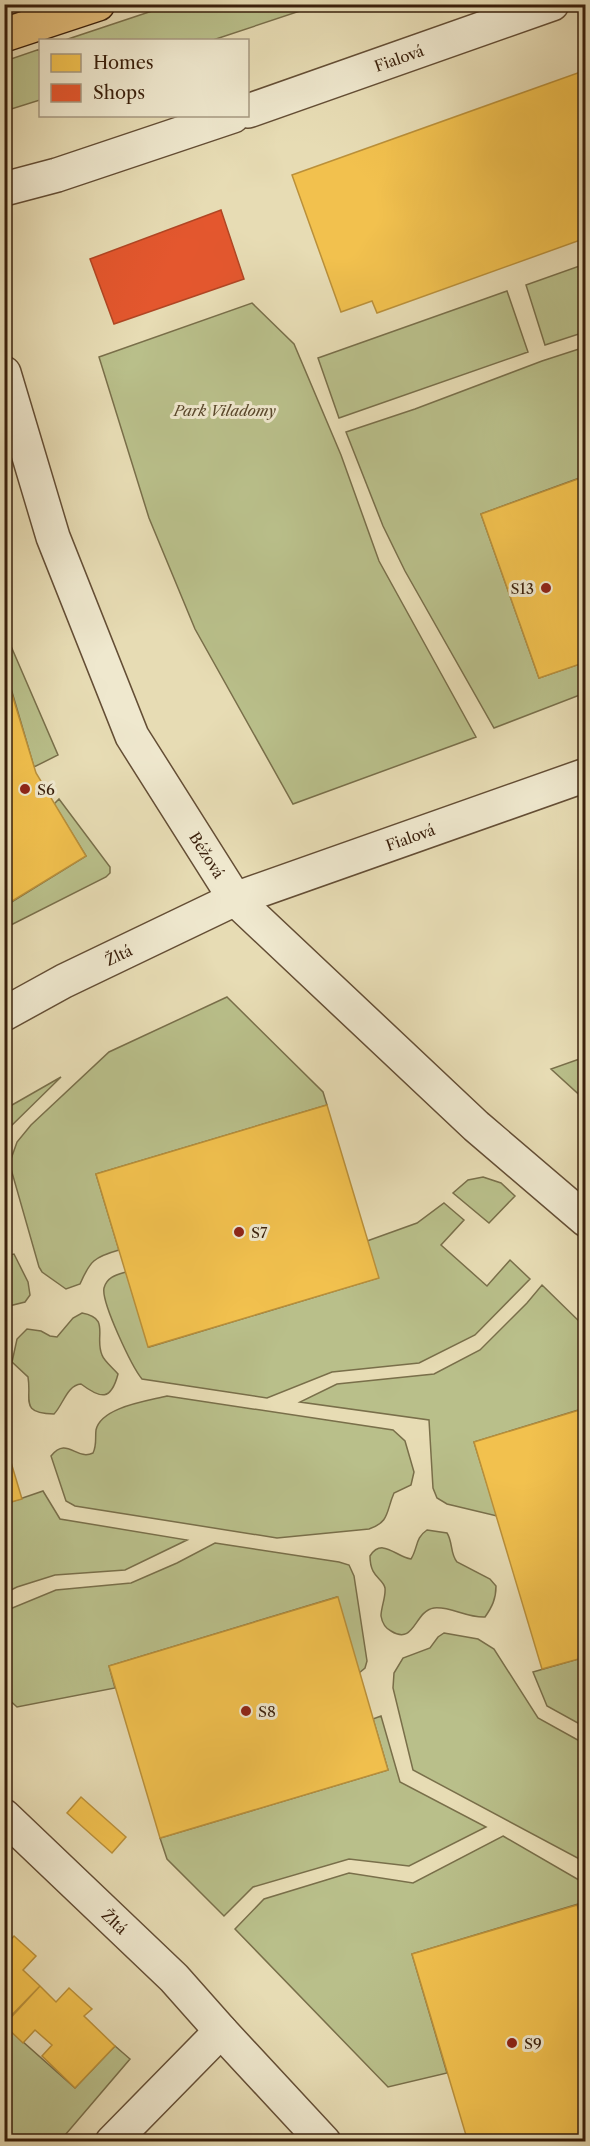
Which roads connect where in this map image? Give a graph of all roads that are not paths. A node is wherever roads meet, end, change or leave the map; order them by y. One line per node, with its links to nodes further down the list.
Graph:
1 (98, 4): 3 (main road)
2 (552, 4): 4 (street, Fialová)
3 (4, 35)
4 (249, 111)
5 (230, 117): 6 (street)
6 (4, 189)
7 (4, 372): 9 (street, Béžová)
8 (585, 775): 9 (street, Fialová)
9 (235, 899): 10 (street, Žltá); 11 (street, Béžová)
10 (4, 1014)
11 (585, 1220)
12 (4, 1816): 13 (street, Žltá)
13 (221, 2031): 14 (street); 15 (street, Žltá)
14 (112, 2142)
15 (324, 2142)

